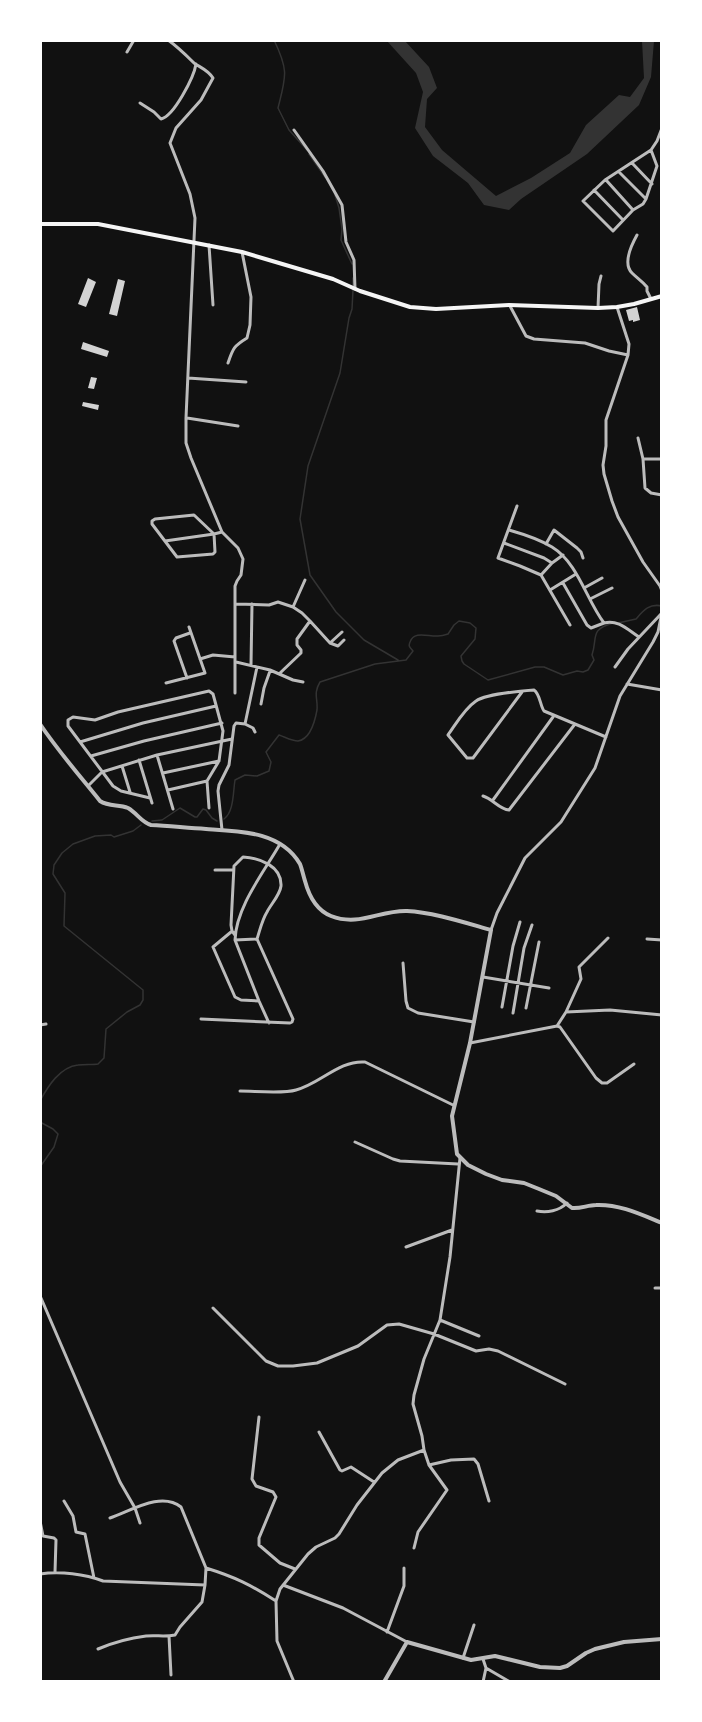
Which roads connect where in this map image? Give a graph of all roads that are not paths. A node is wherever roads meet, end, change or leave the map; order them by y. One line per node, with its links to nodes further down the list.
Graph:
1 (134, 40): 3 (street)
2 (168, 40): 4 (street)
3 (127, 52)
4 (196, 64): 5 (street); 20 (street)
5 (140, 103)
6 (662, 129): 8 (street)
7 (294, 130): 24 (street)
8 (659, 142): 9 (street)
9 (651, 150): 10 (street); 13 (street)
10 (632, 163): 11 (street); 13 (street)
11 (619, 171): 12 (street); 15 (street)
12 (605, 180): 14 (street); 16 (street)
13 (652, 184): 15 (street)
14 (594, 190): 17 (street); 17 (street)
15 (646, 199): 16 (street)
16 (633, 210): 17 (street)
17 (623, 220)
18 (40, 224): 20 (main road)
19 (637, 235): 26 (street)
20 (195, 242): 21 (main road); 33 (street)
21 (209, 245): 22 (main road); 28 (street)
22 (243, 252): 24 (main road); 32 (street)
23 (601, 276): 30 (street)
24 (355, 289): 27 (main road)
25 (662, 296): 26 (main road)
26 (651, 299): 29 (main road)
27 (509, 304): 30 (main road); 31 (street)
28 (213, 305)
29 (617, 307): 30 (main road); 31 (street)
30 (598, 308)
31 (628, 355): 59 (street)
32 (228, 363)
33 (188, 378): 34 (street); 35 (street)
34 (246, 382)
35 (186, 418): 36 (street); 43 (street)
36 (238, 426)
37 (638, 438): 38 (street)
38 (643, 459): 39 (street); 40 (street)
39 (662, 459)
40 (662, 495)
41 (517, 507): 42 (street)
42 (509, 530): 46 (street); 47 (street)
43 (222, 531): 44 (street); 61 (street)
44 (214, 534): 45 (street); 45 (street); 45 (street)
45 (164, 541)
46 (504, 543): 50 (street); 52 (street)
47 (546, 544): 48 (street); 49 (street)
48 (563, 555): 50 (street); 51 (street)
49 (583, 558)
50 (552, 563): 52 (street)
51 (576, 574): 55 (street); 56 (street)
52 (540, 575): 58 (street)
53 (602, 578): 56 (street)
54 (305, 580): 63 (street)
55 (563, 583): 58 (street); 66 (street)
56 (584, 588): 60 (street)
57 (612, 588): 60 (street)
58 (550, 590): 67 (street)
59 (662, 591)
60 (590, 599): 66 (street)
61 (235, 604): 62 (street); 74 (street)
62 (252, 604): 63 (street); 77 (street)
63 (293, 607): 65 (street)
64 (661, 613): 71 (street); 85 (street)
65 (310, 621): 73 (street); 81 (street)
66 (606, 623): 71 (street)
67 (570, 625)
68 (189, 627): 70 (street)
69 (342, 632): 73 (street)
70 (190, 633): 75 (street); 82 (street)
71 (639, 638): 79 (street)
72 (344, 640): 73 (street)
73 (330, 643)
74 (235, 657): 75 (street); 76 (street)
75 (200, 659): 82 (street)
76 (236, 662): 77 (street); 88 (street)
77 (251, 665): 78 (street)
78 (257, 667): 80 (street); 94 (street)
79 (615, 667)
80 (270, 670): 81 (street); 89 (street)
81 (279, 674): 83 (street)
82 (187, 678): 84 (street)
83 (303, 682)
84 (166, 683)
85 (627, 684): 86 (street); 97 (street)
86 (662, 690)
87 (522, 692): 87 (street); 91 (street)
88 (235, 693)
89 (261, 704)
90 (216, 706): 92 (street); 100 (street); 100 (street)
91 (554, 716): 95 (street); 114 (street)
92 (222, 723): 99 (street); 102 (street)
93 (40, 724): 109 (street)
94 (244, 724): 96 (street); 98 (street)
95 (575, 724): 97 (street); 114 (street)
96 (255, 732)
97 (606, 737): 125 (street)
98 (232, 739): 99 (street); 118 (street)
99 (222, 741): 101 (street); 104 (street)
100 (80, 742): 102 (street)
101 (157, 755): 103 (street); 107 (street)
102 (91, 756): 106 (street)
103 (139, 760): 105 (street); 113 (street)
104 (219, 761): 107 (street); 108 (street)
105 (122, 765): 106 (street); 111 (street)
106 (102, 772): 109 (street); 111 (street)
107 (163, 773): 110 (street)
108 (207, 782): 110 (street); 116 (street)
109 (88, 786): 118 (street)
110 (168, 790): 117 (street)
111 (130, 794): 113 (street)
112 (483, 796): 114 (street)
113 (150, 798): 115 (street)
114 (492, 800)
115 (152, 803)
116 (209, 808)
117 (174, 809)
118 (222, 830): 119 (street)
119 (280, 843): 120 (street); 125 (street)
120 (269, 864): 122 (street); 126 (street); 128 (street)
121 (215, 870): 122 (street)
122 (233, 870): 126 (street)
123 (520, 922): 135 (street)
124 (532, 925): 136 (street)
125 (491, 930): 134 (street)
126 (233, 933): 130 (street); 139 (street)
127 (608, 938): 142 (street)
128 (256, 939): 130 (street); 147 (street)
129 (647, 939): 131 (street)
130 (235, 940): 139 (street)
131 (662, 940)
132 (539, 942): 137 (street)
133 (403, 963): 146 (street)
134 (482, 977): 135 (street); 146 (street)
135 (506, 981): 136 (street); 140 (street)
136 (517, 983): 137 (street); 143 (street)
137 (531, 985): 138 (street); 141 (street)
138 (549, 988)
139 (259, 1001): 147 (street)
140 (502, 1007)
141 (526, 1008)
142 (566, 1012): 144 (street); 150 (street)
143 (513, 1013)
144 (662, 1015)
145 (201, 1019): 147 (street)
146 (474, 1022): 151 (street)
147 (269, 1023)
148 (46, 1024): 149 (street)
149 (40, 1025)
150 (557, 1026): 151 (street); 152 (street)
151 (470, 1043): 154 (street)
152 (634, 1064)
153 (240, 1090): 154 (street)
154 (453, 1105): 156 (street)
155 (355, 1142): 156 (street)
156 (459, 1161): 157 (street); 160 (street)
157 (567, 1203): 158 (street); 159 (street)
158 (537, 1211)
159 (662, 1223)
160 (452, 1230): 161 (street); 166 (street)
161 (406, 1247)
162 (655, 1288): 163 (street)
163 (662, 1288)
164 (41, 1298): 177 (street)
165 (213, 1308): 167 (street)
166 (440, 1320): 167 (street); 168 (street)
167 (435, 1334): 169 (street); 172 (street)
168 (478, 1336)
169 (565, 1384)
170 (259, 1417): 184 (street)
171 (319, 1432): 174 (street)
172 (424, 1450): 173 (street); 174 (street)
173 (429, 1464): 176 (street); 181 (street)
174 (374, 1482): 184 (street)
175 (64, 1501): 187 (street)
176 (489, 1501)
177 (135, 1509): 178 (street); 180 (street); 182 (street)
178 (111, 1518)
179 (40, 1521): 185 (street)
180 (140, 1523)
181 (414, 1548)
182 (206, 1568): 188 (street); 190 (street)
183 (404, 1568): 192 (street)
184 (296, 1569): 189 (street)
185 (55, 1572): 186 (street); 187 (street)
186 (40, 1574)
187 (94, 1578): 188 (street)
188 (205, 1586): 193 (street)
189 (283, 1586): 190 (street); 192 (street)
190 (276, 1601): 201 (street)
191 (474, 1625): 197 (street)
192 (387, 1632): 195 (street)
193 (169, 1636): 196 (street); 200 (street)
194 (662, 1639): 198 (street)
195 (407, 1642): 197 (street); 202 (street)
196 (98, 1649)
197 (463, 1658): 198 (street)
198 (483, 1659): 199 (street)
199 (486, 1668): 203 (street); 204 (street)
200 (171, 1676)
201 (294, 1682)
202 (384, 1682)
203 (483, 1682)
204 (510, 1682)

